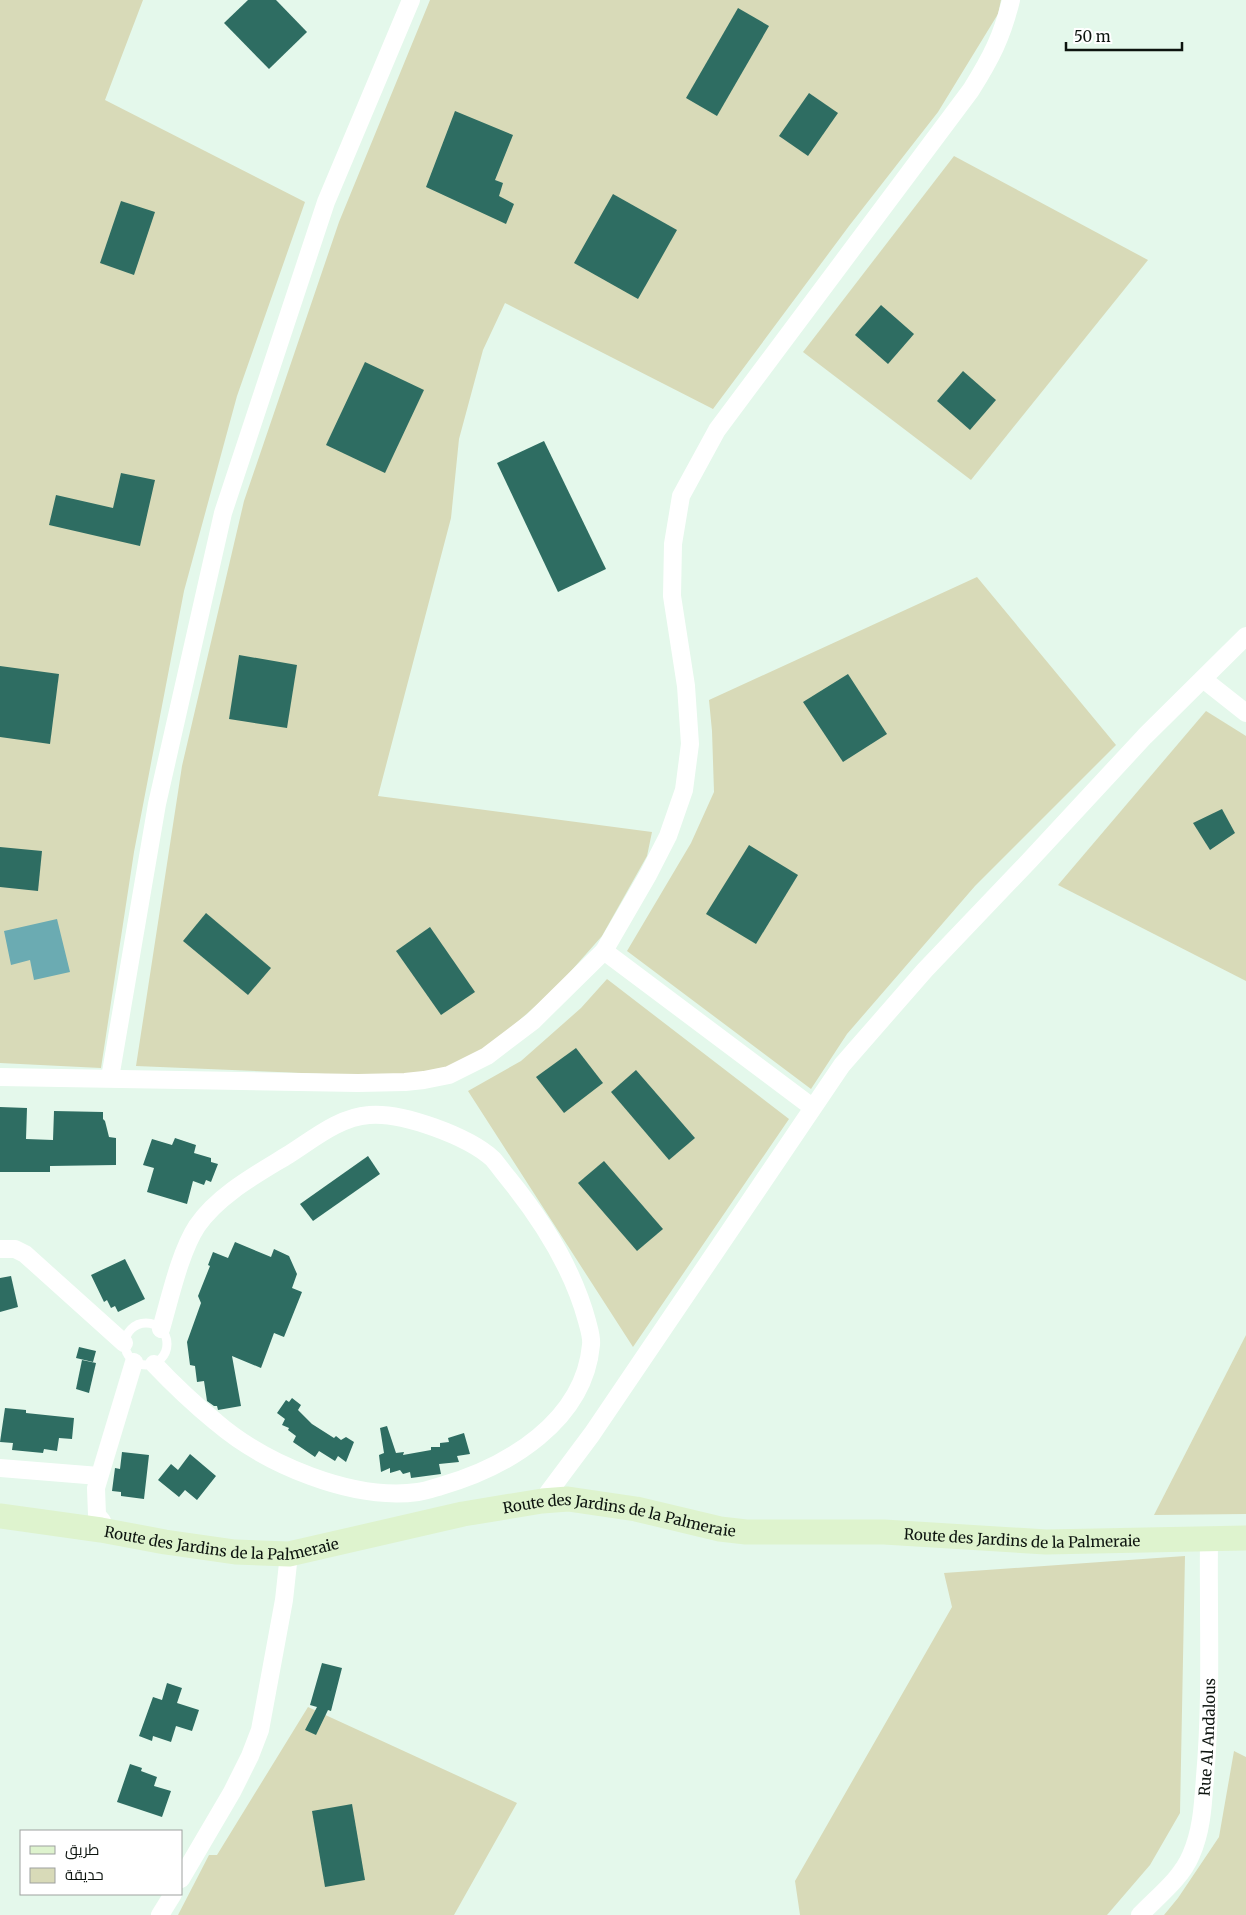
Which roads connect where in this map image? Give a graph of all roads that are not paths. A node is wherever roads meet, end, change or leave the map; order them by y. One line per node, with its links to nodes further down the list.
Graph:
1 (411, 0): 8 (street)
2 (1011, 0): 6 (street)
3 (1246, 636): 4 (street)
4 (1202, 679): 5 (street); 9 (street)
5 (1246, 713)
6 (604, 951): 8 (street); 9 (street)
7 (0, 1077): 8 (street)
8 (110, 1078)
9 (812, 1107): 17 (street)
10 (0, 1249): 12 (street)
11 (160, 1329): 12 (lane); 14 (lane); 14 (street)
12 (124, 1343): 13 (lane)
13 (134, 1362): 14 (lane); 16 (street)
14 (154, 1364)
15 (0, 1468): 16 (street)
16 (99, 1476): 19 (street)
17 (542, 1501): 20 (street, Route des Jardins de la Palmeraie); 22 (street, Route des Jardins de la Palmeraie)
18 (0, 1516): 19 (street, Route des Jardins de la Palmeraie)
19 (101, 1530): 22 (street, Route des Jardins de la Palmeraie)
20 (1209, 1538): 21 (street, Route des Jardins de la Palmeraie); 26 (street, Rue Al Andalous)
21 (1246, 1538)
22 (289, 1554): 23 (street)
23 (182, 1877)
24 (171, 1895): 25 (street)
25 (160, 1915)
26 (1140, 1915)

